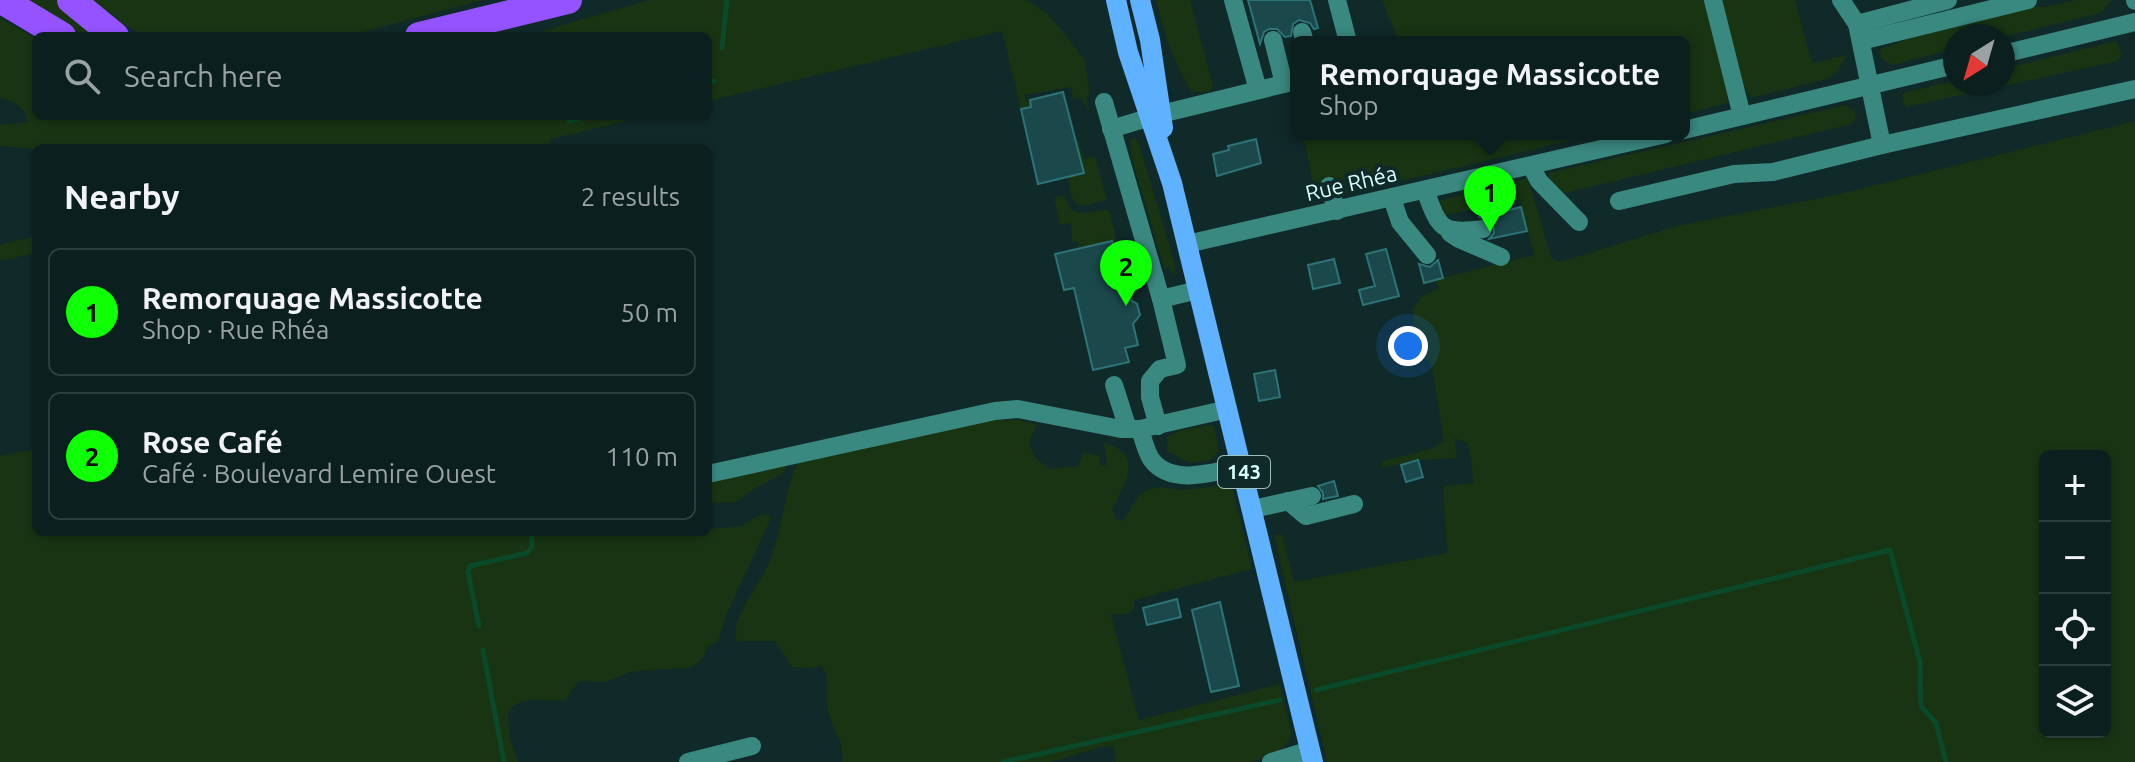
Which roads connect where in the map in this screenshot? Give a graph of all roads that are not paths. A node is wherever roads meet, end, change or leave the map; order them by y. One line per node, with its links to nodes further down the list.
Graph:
1 (2, 0): 15 (highway)
2 (71, 0): 16 (highway)
3 (568, 0): 13 (highway)
4 (1116, 0): 29 (main road)
5 (1140, 0): 29 (main road)
6 (1233, 0): 27 (street)
7 (1337, 0): 20 (street)
8 (1713, 0): 30 (street)
9 (1841, 0): 19 (street)
10 (1948, 0): 12 (street)
11 (2025, 0): 19 (street)
12 (1898, 6): 19 (street)
13 (518, 14): 17 (highway); 18 (highway)
14 (2135, 22): 22 (street)
15 (55, 32)
16 (110, 32)
17 (437, 32)
18 (464, 32)
19 (1859, 33): 25 (street)
20 (1346, 36)
21 (1273, 40): 24 (street)
22 (2015, 51)
23 (1943, 68): 25 (street)
24 (1290, 82): 27 (street)
25 (1870, 85): 30 (street); 34 (street)
26 (2135, 89): 34 (street)
27 (1258, 90): 29 (street)
28 (1104, 102): 31 (street)
29 (1156, 115): 31 (street); 44 (main road, 143)
30 (1742, 116): 32 (street)
31 (1111, 129): 48 (street)
32 (1690, 129)
33 (1641, 140): 35 (street, Rue Rhéa)
34 (1882, 145): 39 (street)
35 (1531, 166): 37 (street, Rue Rhéa); 41 (street)
36 (1329, 186): 40 (street)
37 (1425, 190): 38 (street, Rue Rhéa); 42 (street)
38 (1392, 198): 40 (street, Rue Rhéa); 45 (street)
39 (1619, 201)
40 (1337, 211): 44 (street, Rue Rhéa)
41 (1579, 222)
42 (1444, 229): 43 (street); 46 (street)
43 (1483, 229)
44 (1187, 244): 47 (main road, 143)
45 (1427, 255)
46 (1501, 257)
47 (1198, 290): 48 (street); 50 (main road, 143)
48 (1161, 299): 51 (street)
49 (1114, 385): 51 (street)
50 (1228, 409): 51 (street); 52 (main road, 143)
51 (1142, 428): 52 (street); 53 (street)
52 (1242, 466): 57 (main road, 143)
53 (712, 473)
54 (1312, 496): 55 (street)
55 (1288, 501): 56 (street); 57 (street)
56 (1354, 504)
57 (1253, 509): 59 (main road, 143)
58 (752, 746): 60 (street)
59 (1312, 756): 61 (street)
60 (688, 762)
61 (1271, 762)

